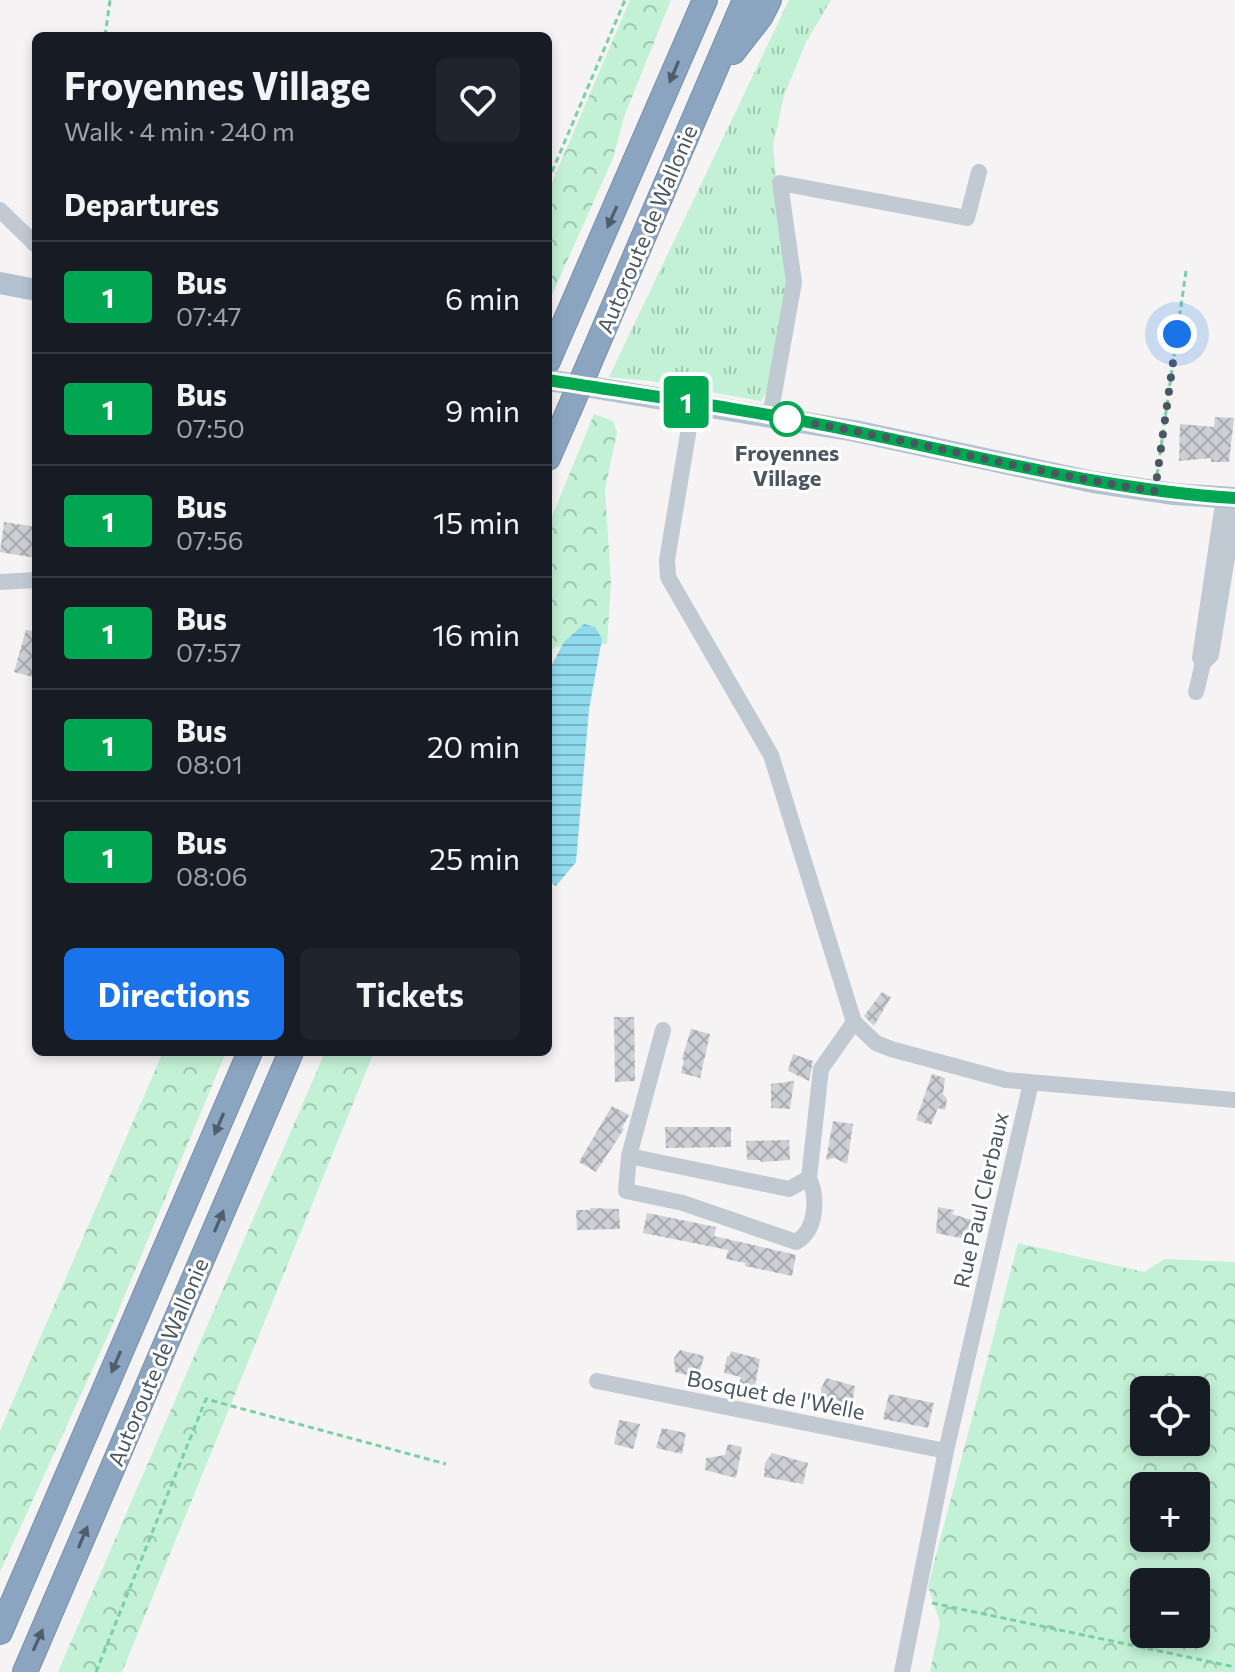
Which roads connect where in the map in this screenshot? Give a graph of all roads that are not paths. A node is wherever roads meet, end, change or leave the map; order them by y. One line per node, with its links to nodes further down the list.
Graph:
1 (705, 0): 10 (highway, Autoroute de Wallonie, one-way to 10)
2 (745, 0): 4 (highway, Autoroute de Wallonie)
3 (769, 0): 4 (highway)
4 (712, 79): 14 (highway, Autoroute de Wallonie, bridge)
5 (979, 172): 13 (street)
6 (0, 210): 7 (street)
7 (32, 241)
8 (0, 283): 9 (main road)
9 (32, 289)
10 (552, 352)
11 (552, 381): 12 (main road)
12 (693, 404): 13 (main road); 19 (street)
13 (770, 416): 15 (main road)
14 (552, 449)
15 (1231, 501): 18 (street)
16 (32, 580): 17 (street)
17 (0, 582)
18 (1196, 692)
19 (854, 1022): 23 (street); 26 (street)
20 (663, 1030): 25 (street)
21 (248, 1056): 29 (highway, Autoroute de Wallonie, one-way to 29)
22 (289, 1056): 30 (highway, Autoroute de Wallonie, one-way to 22)
23 (1031, 1083): 24 (street); 28 (street, Rue Paul Clerbaux)
24 (1235, 1100)
25 (629, 1156): 26 (street); 26 (street)
26 (809, 1178)
27 (597, 1381): 28 (street, Bosquet de l'Welle)
28 (946, 1451): 31 (street)
29 (0, 1632)
30 (25, 1672)
31 (902, 1672)

